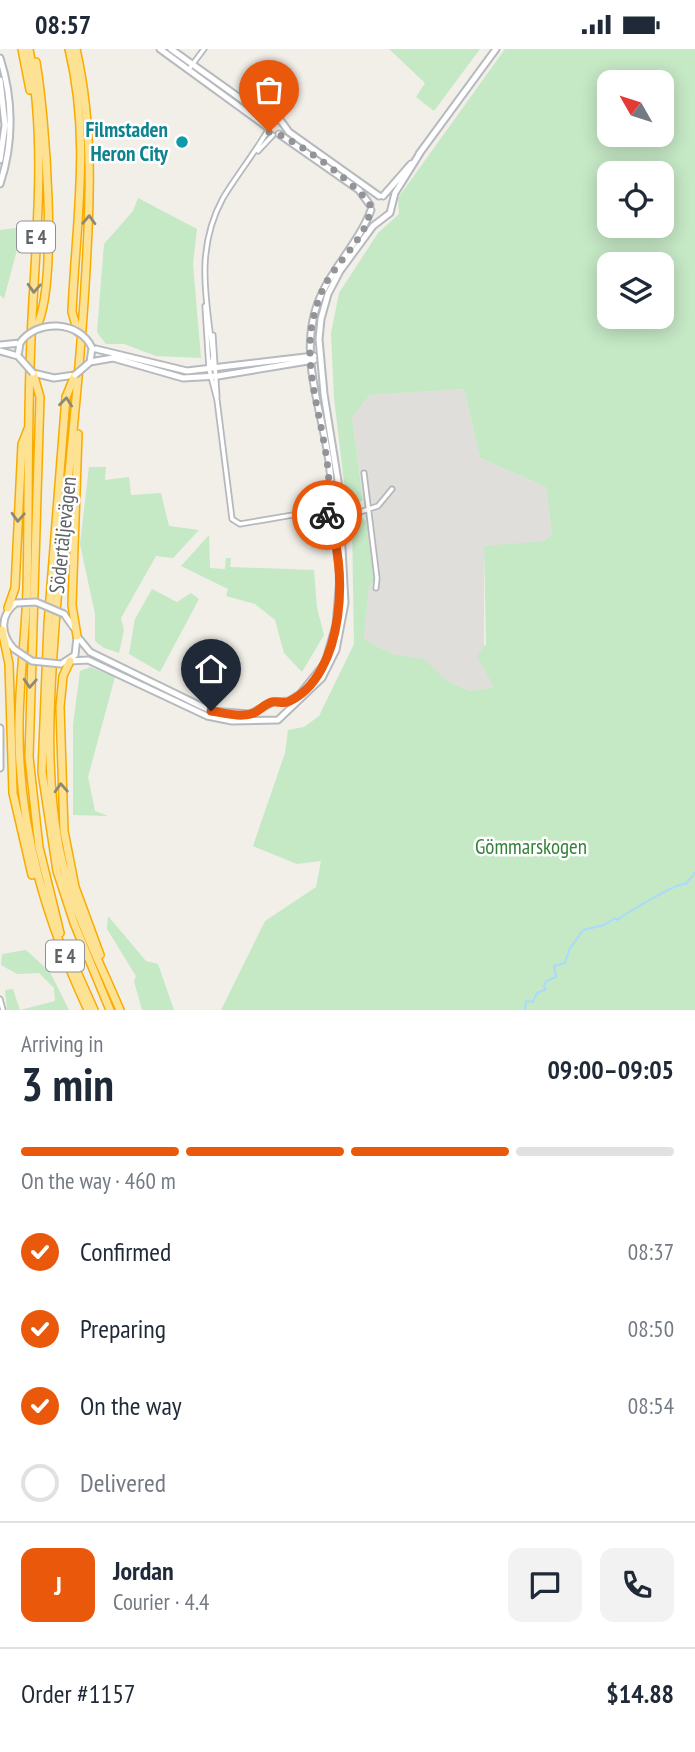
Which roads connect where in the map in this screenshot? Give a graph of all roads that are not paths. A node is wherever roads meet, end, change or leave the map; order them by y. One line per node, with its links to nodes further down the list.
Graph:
1 (22, 49): 12 (highway)
2 (31, 49): 12 (highway, Södertäljevägen / E 4); 25 (highway)
3 (69, 49): 26 (highway)
4 (76, 49): 40 (highway, Södertäljevägen / E 4, one-way to 4)
5 (160, 49): 10 (street)
6 (171, 49): 10 (street)
7 (204, 49): 10 (street)
8 (496, 49): 17 (street)
9 (0, 58): 16 (street)
10 (191, 67): 13 (street); 15 (street)
11 (0, 80): 16 (street)
12 (36, 116): 41 (highway, Södertäljevägen / E 4, one-way to 41)
13 (272, 119): 14 (street); 15 (street)
14 (284, 127): 15 (street); 20 (street)
15 (272, 132): 22 (street); 24 (street)
16 (4, 148): 18 (street); 19 (street)
17 (420, 153): 20 (street); 21 (street)
18 (0, 160)
19 (0, 184)
20 (381, 196): 21 (street); 22 (street)
21 (391, 202): 23 (street)
22 (370, 208): 23 (street); 32 (street)
23 (381, 218): 33 (street)
24 (205, 306): 35 (street); 36 (street)
25 (36, 328): 26 (street, bridge); 27 (street, bridge)
26 (78, 332): 29 (street, bridge)
27 (20, 342): 28 (street); 31 (street)
28 (0, 345)
29 (94, 348): 34 (street, bridge); 36 (street)
30 (0, 351): 31 (street)
31 (18, 356): 37 (street, bridge)
32 (312, 358): 33 (street); 35 (street); 39 (street); 45 (street)
33 (321, 358): 44 (street)
34 (92, 362): 38 (street, bridge); 39 (street)
35 (217, 368): 36 (street); 39 (street)
36 (209, 369): 39 (street)
37 (33, 373): 38 (street); 67 (highway, one-way to 67)
38 (75, 375): 68 (highway, one-way to 38)
39 (214, 376): 48 (street)
40 (77, 386): 54 (highway); 63 (highway, Södertäljevägen / E 4)
41 (29, 425): 52 (highway, one-way to 52); 62 (highway, Södertäljevägen / E 4)
42 (364, 473): 46 (street)
43 (392, 489): 46 (street)
44 (343, 507): 45 (street); 47 (street); 50 (street)
45 (329, 508): 48 (street); 49 (street)
46 (368, 509): 47 (street); 51 (street)
47 (360, 510): 50 (street)
48 (307, 515): 49 (street)
49 (329, 519): 50 (street); 56 (street)
50 (344, 519): 58 (street)
51 (376, 587)
52 (4, 608): 53 (street); 54 (street, bridge)
53 (1, 629): 55 (street, bridge); 62 (highway)
54 (77, 636): 55 (street); 57 (street)
55 (65, 662): 59 (street); 63 (highway, one-way to 55)
56 (281, 704): 57 (street); 58 (street)
57 (267, 705): 59 (street)
58 (284, 715): 59 (street)
59 (268, 719)
60 (0, 728): 61 (street)
61 (0, 768)
62 (45, 904): 66 (highway, Södertäljevägen / E 4)
63 (114, 995): 69 (highway, Södertäljevägen / E 4)
64 (0, 999): 65 (street)
65 (3, 1010)
66 (88, 1010)
67 (94, 1010)
68 (110, 1010)
69 (120, 1010)

